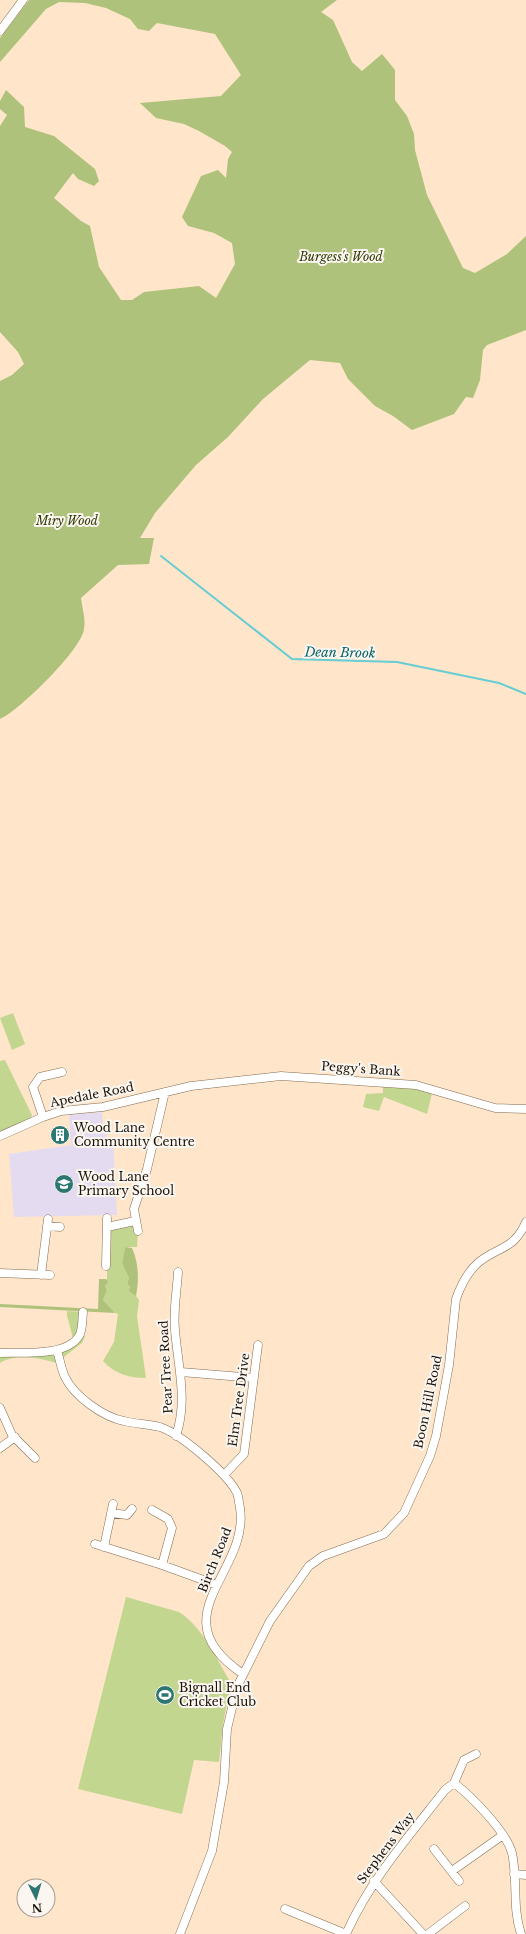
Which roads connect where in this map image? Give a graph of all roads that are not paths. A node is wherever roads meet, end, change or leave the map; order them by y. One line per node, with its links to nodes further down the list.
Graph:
1 (23, 0): 2 (street)
2 (0, 31)
3 (62, 1072): 7 (street)
4 (191, 1086): 5 (street, Apedale Road); 6 (street, Peggy's Bank)
5 (165, 1092): 7 (street, Apedale Road); 9 (street)
6 (526, 1109)
7 (43, 1117): 8 (street, Apedale Road)
8 (0, 1136)
9 (135, 1221): 12 (street); 13 (street)
10 (526, 1222): 36 (street, Boon Hill Road)
11 (60, 1227): 15 (street)
12 (138, 1231)
13 (106, 1266)
14 (178, 1272): 20 (street, Pear Tree Road)
15 (0, 1273)
16 (83, 1312): 18 (street)
17 (258, 1345): 21 (street, Elm Tree Drive)
18 (57, 1351): 19 (street); 23 (street, Birch Road)
19 (0, 1353)
20 (181, 1372): 21 (street); 23 (street, Pear Tree Road)
21 (254, 1378): 27 (street, Elm Tree Drive)
22 (0, 1408): 24 (street)
23 (176, 1436): 27 (street, Birch Road)
24 (15, 1437): 25 (street); 26 (street)
25 (36, 1446)
26 (0, 1448)
27 (224, 1475): 35 (street, Birch Road)
28 (113, 1504): 31 (street)
29 (132, 1509): 31 (street)
30 (154, 1509): 34 (street)
31 (111, 1513): 33 (street)
32 (95, 1544): 33 (street)
33 (104, 1547): 34 (street)
34 (162, 1565): 35 (street)
35 (217, 1585): 36 (street, Birch Road)
36 (243, 1674): 48 (street, Boon Hill Road)
37 (476, 1754): 38 (street, Stephens Way)
38 (454, 1783): 39 (street); 45 (street, Stephens Way)
39 (503, 1835): 41 (street); 42 (street)
40 (434, 1849): 41 (street)
41 (452, 1871): 44 (street)
42 (514, 1874): 43 (street); 52 (street)
43 (526, 1875)
44 (459, 1880)
45 (374, 1881): 49 (street, Stephens Way); 50 (street)
46 (465, 1906): 51 (street)
47 (285, 1909): 49 (street)
48 (180, 1934)
49 (346, 1934)
50 (423, 1934)
51 (428, 1934)
52 (521, 1934)

